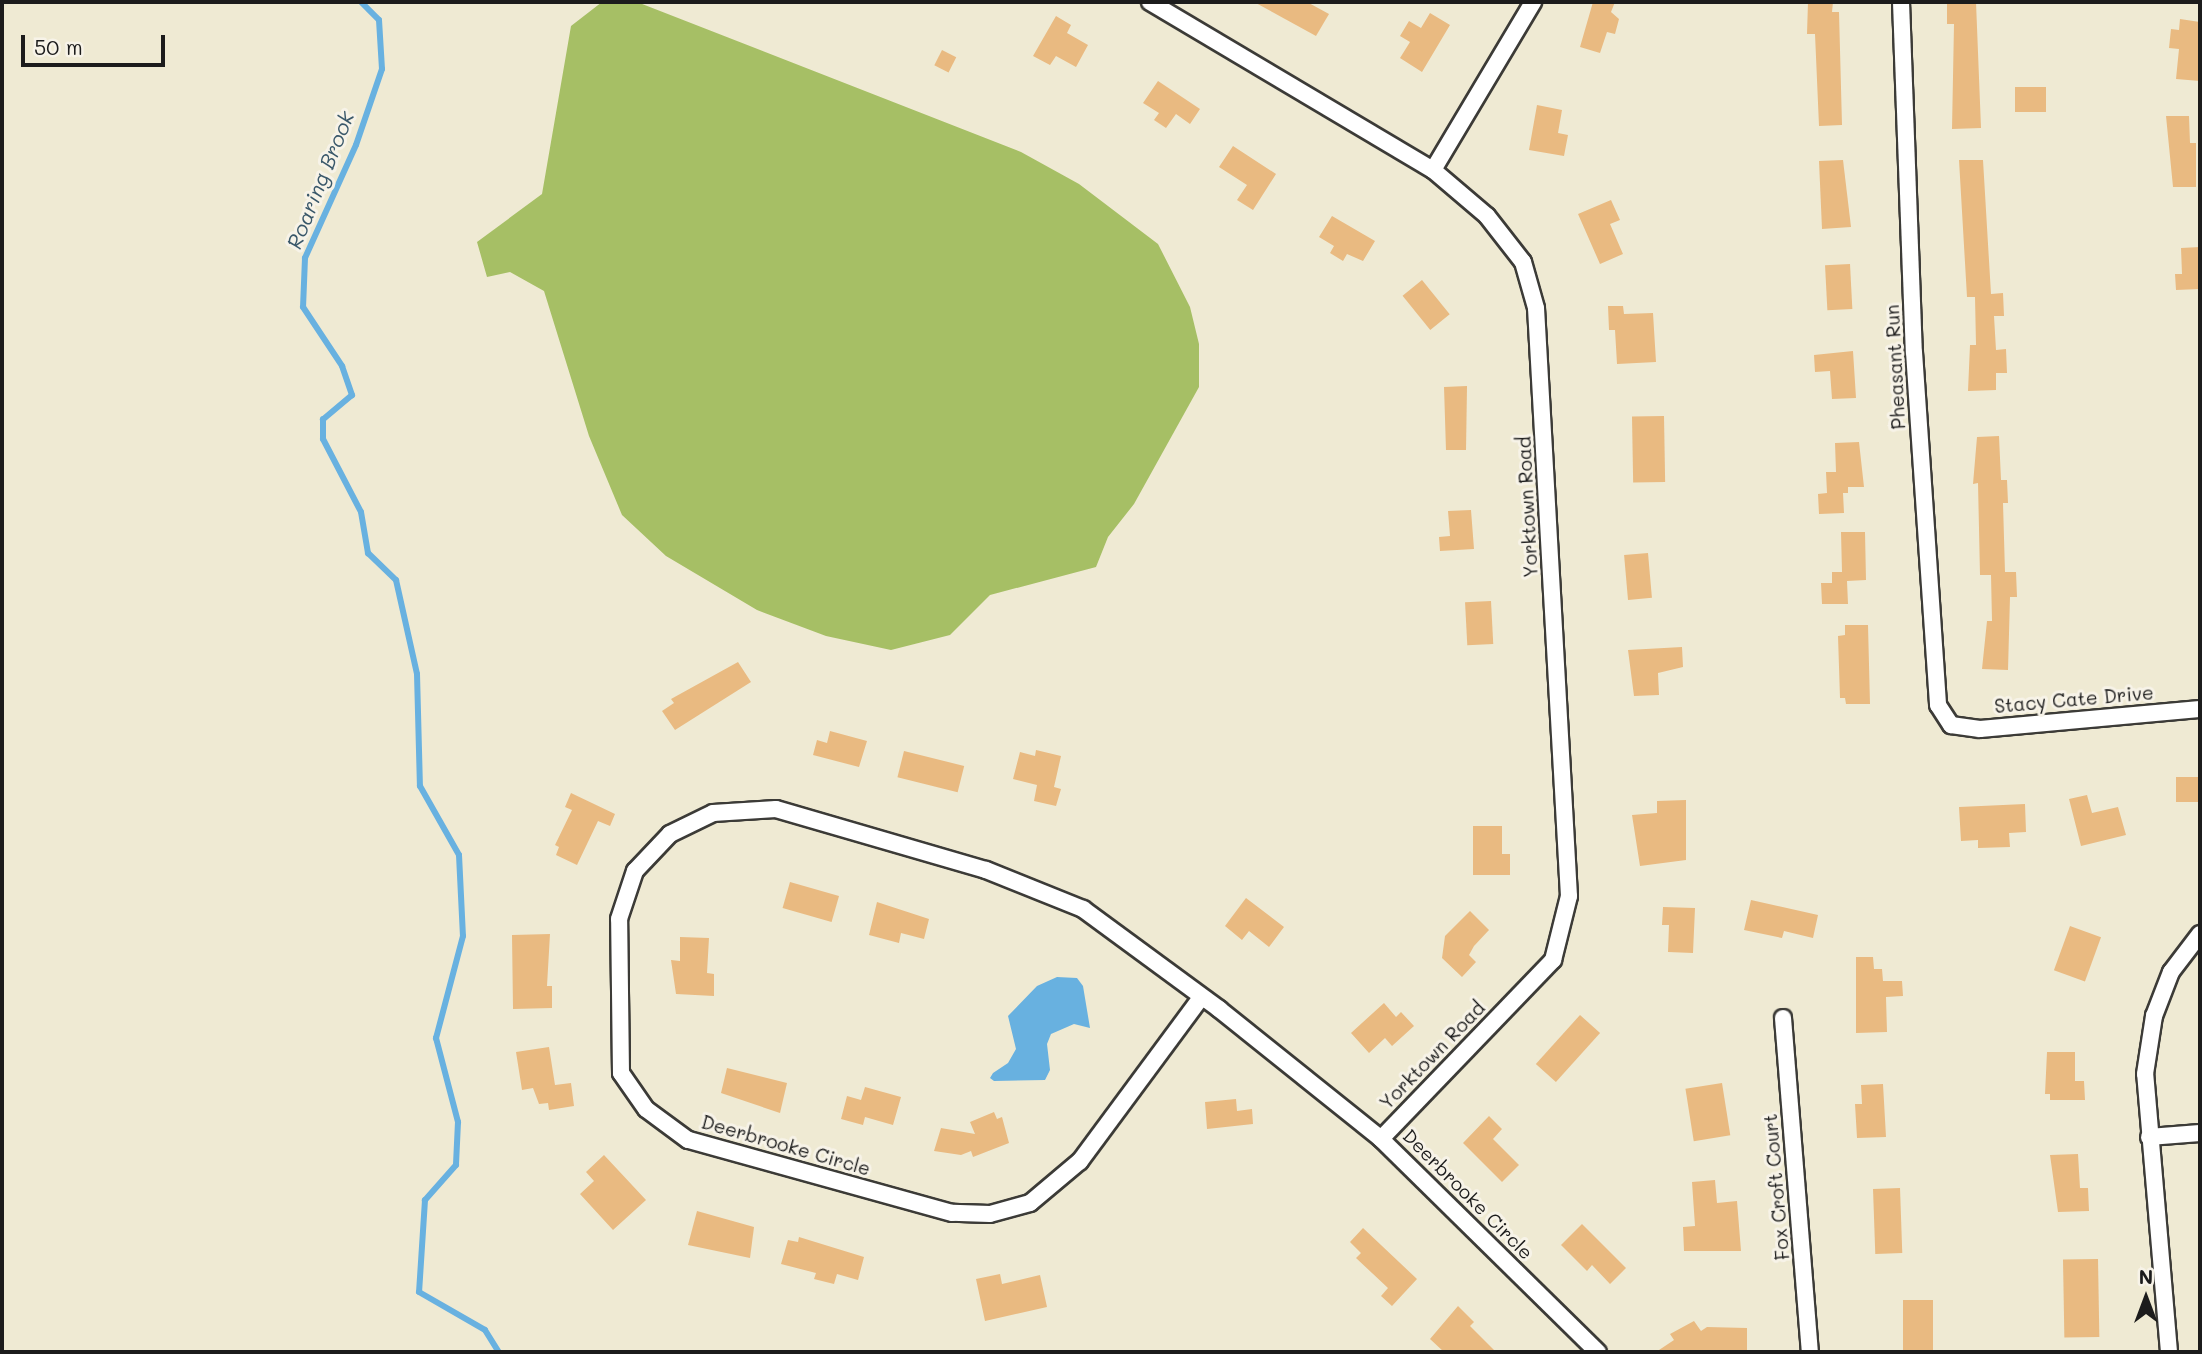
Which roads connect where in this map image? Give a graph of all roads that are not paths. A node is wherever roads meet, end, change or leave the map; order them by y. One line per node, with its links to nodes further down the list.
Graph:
1 (1150, 2): 4 (street, Yorktown Road)
2 (1533, 2): 4 (street)
3 (1901, 2): 6 (street, Pheasant Run)
4 (1433, 170): 12 (street, Yorktown Road)
5 (2200, 709): 6 (street, Stacy Cate Drive)
6 (1951, 725)
7 (2200, 934): 11 (street)
8 (1200, 999): 8 (street, Deerbrooke Circle); 12 (street, Deerbrooke Circle)
9 (1783, 1018): 14 (street, Fox Croft Court)
10 (2200, 1133): 11 (street)
11 (2149, 1138): 15 (street)
12 (1381, 1139): 13 (street, Deerbrooke Circle)
13 (1598, 1352)
14 (1810, 1352)
15 (2169, 1352)

